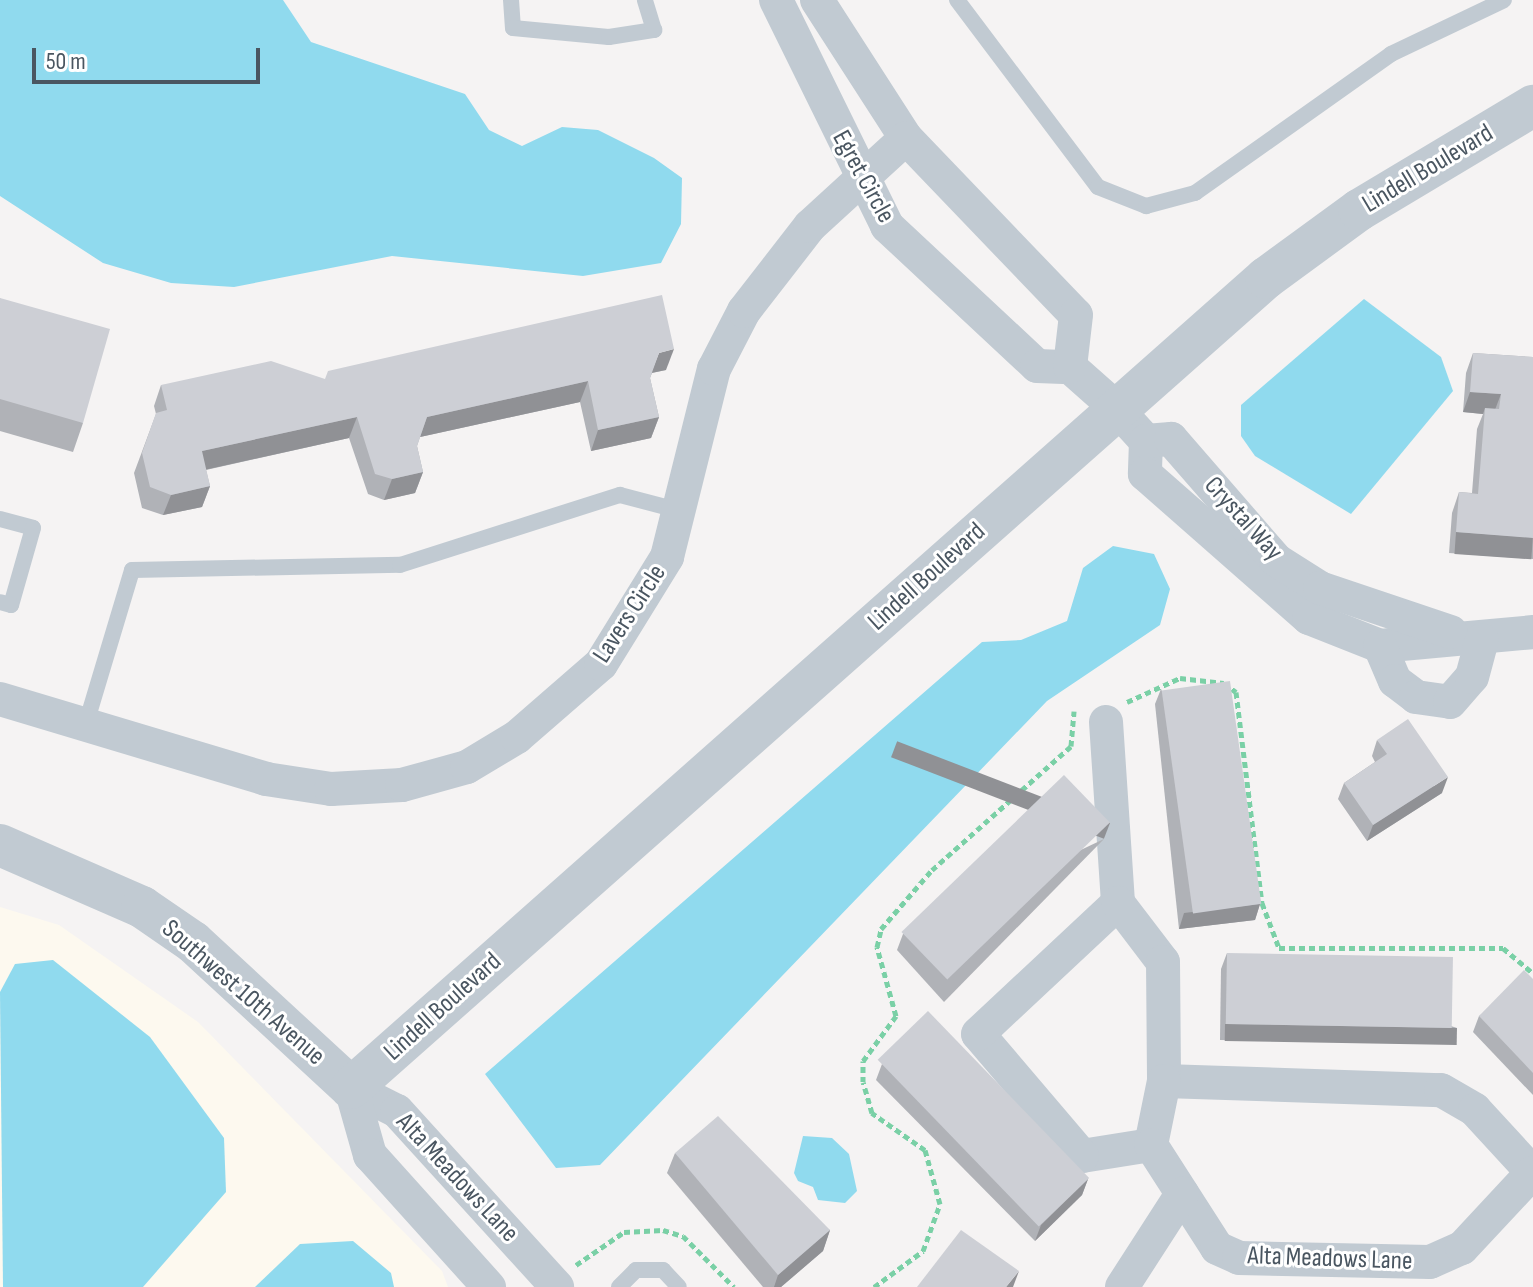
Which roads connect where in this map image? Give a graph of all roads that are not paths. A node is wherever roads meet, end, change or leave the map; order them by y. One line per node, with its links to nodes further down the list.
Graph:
1 (511, 0): 2 (lane)
2 (645, 0)
3 (776, 0): 9 (street, Egret Circle)
4 (817, 0): 8 (street, Egret Circle)
5 (957, 0): 6 (lane)
6 (1504, 0)
7 (1533, 106): 11 (street, Lindell Boulevard)
8 (906, 138): 9 (street, Lavers Circle); 10 (street, Egret Circle)
9 (861, 179): 10 (street, Egret Circle); 13 (street, Lavers Circle)
10 (1070, 367): 11 (street)
11 (1115, 407): 12 (street); 25 (street, Lindell Boulevard)
12 (1146, 441): 17 (street, Crystal Way); 18 (street, Crystal Way)
13 (681, 511): 21 (lane); 21 (street, Lavers Circle)
14 (0, 519): 15 (lane)
15 (0, 602)
16 (1533, 632): 17 (street, Crystal Way)
17 (1482, 640): 18 (street, Crystal Way); 18 (street)
18 (1380, 646)
19 (0, 699): 21 (street, Lavers Circle)
20 (1106, 722): 23 (street)
21 (85, 727)
22 (0, 845): 25 (street, Southwest 10th Avenue)
23 (1118, 903): 24 (street); 26 (street)
24 (1164, 1081): 26 (street); 27 (street, Alta Meadows Lane)
25 (351, 1088): 29 (street, Alta Meadows Lane); 30 (street, Alta Meadows Lane)
26 (1151, 1145): 28 (street, Alta Meadows Lane)
27 (1532, 1173): 28 (street, Alta Meadows Lane)
28 (1182, 1194): 33 (street)
29 (489, 1287)
30 (557, 1287)
31 (619, 1287): 32 (lane)
32 (679, 1287)
33 (1122, 1287)

